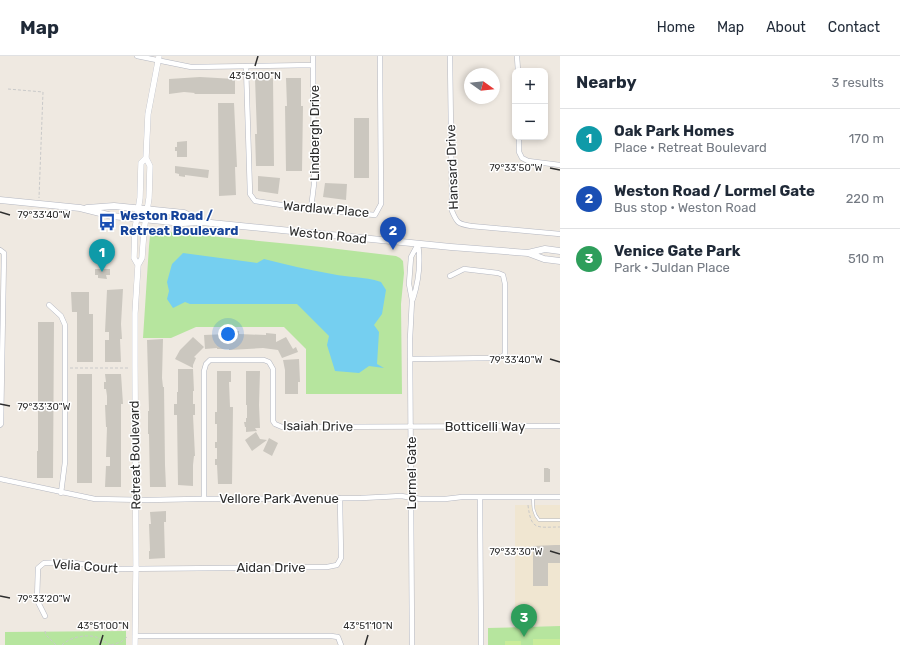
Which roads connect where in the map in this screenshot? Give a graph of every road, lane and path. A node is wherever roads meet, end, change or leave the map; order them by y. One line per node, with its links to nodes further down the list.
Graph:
1 (138, 56): 6 (street)
2 (313, 56): 8 (street, Lindbergh Drive)
3 (380, 56): 19 (street, Wardlaw Place)
4 (450, 56): 23 (street, Hansard Drive)
5 (517, 56): 9 (street)
6 (159, 58): 7 (street); 12 (street)
7 (246, 66): 8 (street); 19 (street, Wardlaw Place)
8 (313, 66): 19 (street, Lindbergh Drive)
9 (518, 68)
10 (8, 89): 15 (path)
11 (519, 140): 13 (street)
12 (146, 158): 17 (street, Retreat Boulevard); 18 (street, Retreat Boulevard)
13 (560, 165)
14 (0, 200): 15 (main road, Weston Road)
15 (39, 204): 16 (main road, Weston Road)
16 (80, 208): 17 (main road, Weston Road); 20 (main road, Weston Road)
17 (138, 208): 18 (main road, Weston Road); 20 (street, Retreat Boulevard)
18 (147, 209): 21 (street, Retreat Boulevard); 22 (main road, Weston Road)
19 (311, 209)
20 (137, 218): 21 (main road, Weston Road); 29 (street, Retreat Boulevard)
21 (146, 219): 22 (main road, Weston Road); 29 (street, Retreat Boulevard)
22 (201, 222): 24 (main road, Weston Road)
23 (560, 234)
24 (418, 244): 27 (main road, Weston Road); 31 (street, Lormel Gate); 31 (street, Lormel Gate)
25 (0, 250): 36 (street)
26 (560, 251): 27 (main road, Weston Road)
27 (528, 253): 28 (main road, Weston Road)
28 (560, 261)
29 (138, 265): 47 (street, Retreat Boulevard)
30 (450, 276): 33 (street)
31 (412, 300): 33 (street, Lormel Gate)
32 (49, 305): 40 (street)
33 (410, 359): 38 (street, Lormel Gate)
34 (68, 368): 35 (path)
35 (129, 368)
36 (0, 425)
37 (560, 426): 38 (street, Botticelli Way)
38 (411, 427): 42 (street, Lormel Gate); 46 (street, Isaiah Drive)
39 (0, 479): 40 (street, Vellore Park Avenue)
40 (60, 492): 47 (street, Vellore Park Avenue)
41 (560, 496): 44 (street, Vellore Park Avenue)
42 (411, 497): 43 (street, Vellore Park Avenue); 45 (street, Vellore Park Avenue); 61 (street, Lormel Gate)
43 (480, 497): 44 (street, Vellore Park Avenue); 62 (street)
44 (533, 497): 48 (lane)
45 (340, 498): 46 (street, Vellore Park Avenue); 49 (street, Aidan Drive)
46 (204, 499): 47 (street, Vellore Park Avenue)
47 (136, 500): 49 (street, Retreat Boulevard)
48 (560, 520)
49 (136, 568): 50 (street, Velia Court); 52 (street, Retreat Boulevard)
50 (45, 616)
51 (45, 630): 55 (path)
52 (135, 636): 59 (street, Retreat Boulevard); 60 (street)
53 (127, 637): 58 (path)
54 (99, 639): 56 (path); 57 (path); 58 (path)
55 (56, 645)
56 (62, 645)
57 (100, 645)
58 (111, 645)
59 (135, 645)
60 (341, 645)
61 (412, 645)
62 (481, 645)

